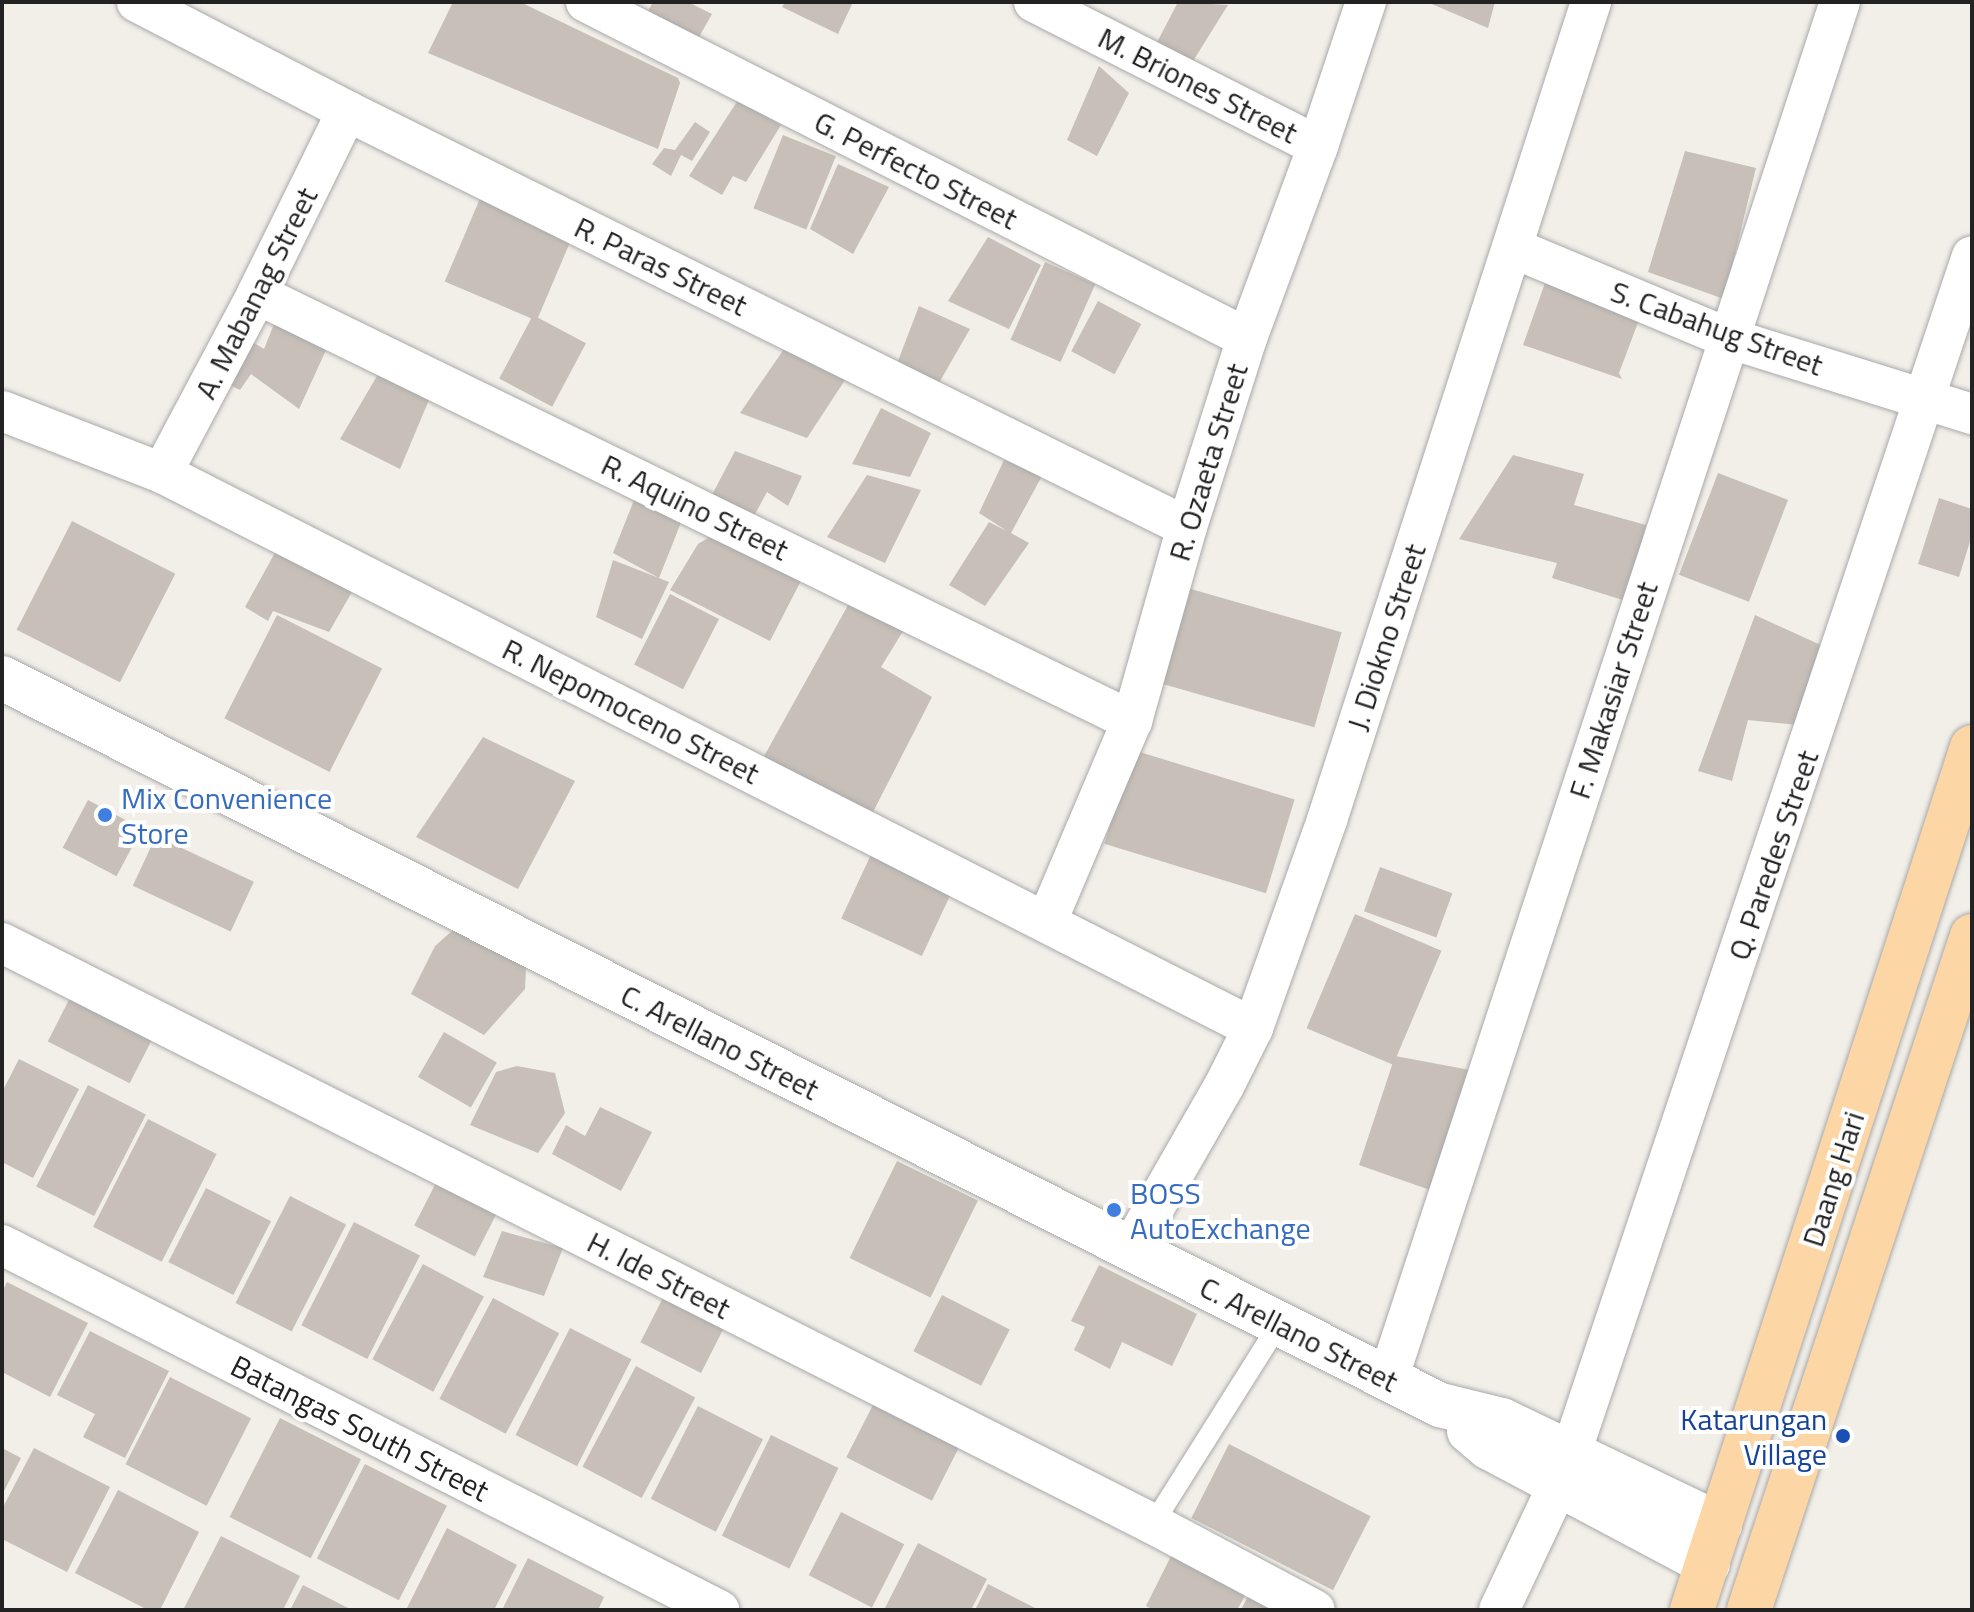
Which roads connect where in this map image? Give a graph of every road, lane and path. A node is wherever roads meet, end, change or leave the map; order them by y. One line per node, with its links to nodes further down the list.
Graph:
1 (137, 2): 7 (street, R. Paras Street)
2 (586, 2): 12 (street, G. Perfecto Street)
3 (1034, 2): 8 (street, M. Briones Street)
4 (1366, 2): 8 (street, R. Ozaeta Street)
5 (1591, 2): 9 (street, J. Diokno Street)
6 (1840, 2): 13 (street, F. Makasiar Street)
7 (347, 111): 11 (street, A. Mabanag Street); 18 (street, R. Paras Street)
8 (1318, 146): 12 (street, R. Ozaeta Street)
9 (1513, 248): 13 (street, S. Cabahug Street); 25 (street, J. Diokno Street)
10 (1972, 256): 14 (street, Q. Paredes Street)
11 (257, 294): 17 (street, A. Mabanag Street); 20 (street, R. Aquino Street)
12 (1247, 338): 18 (street, R. Ozaeta Street)
13 (1728, 338): 14 (street, S. Cabahug Street); 29 (street, F. Makasiar Street)
14 (1924, 401): 16 (street, S. Cabahug Street); 30 (street, Q. Paredes Street)
15 (2, 411): 17 (street, R. Nepomoceno Street)
16 (1972, 414)
17 (162, 473): 22 (street, R. Nepomoceno Street)
18 (1187, 527): 20 (street, R. Ozaeta Street)
19 (2, 678): 27 (street, C. Arellano Street)
20 (1132, 721): 22 (street, R. Ozaeta Street)
21 (1972, 747): 32 (main road, Daang Hari)
22 (1047, 921): 25 (street, R. Nepomoceno Street)
23 (1972, 936): 37 (main road, Daang Hari)
24 (2, 943): 31 (street, H. Ide Street)
25 (1253, 1028): 27 (street, J. Diokno Street)
26 (2, 1245): 33 (street, Batangas South Street)
27 (1130, 1250): 28 (street, C. Arellano Street)
28 (1279, 1324): 29 (street, C. Arellano Street); 31 (lane)
29 (1388, 1379): 30 (street, C. Arellano Street)
30 (1565, 1468): 32 (street, C. Arellano Street); 35 (street)
31 (1153, 1524): 34 (street, H. Ide Street)
32 (1714, 1544): 36 (main road, Daang Hari)
33 (719, 1610)
34 (1315, 1610)
35 (1499, 1610)
36 (1692, 1610)
37 (1749, 1610)

